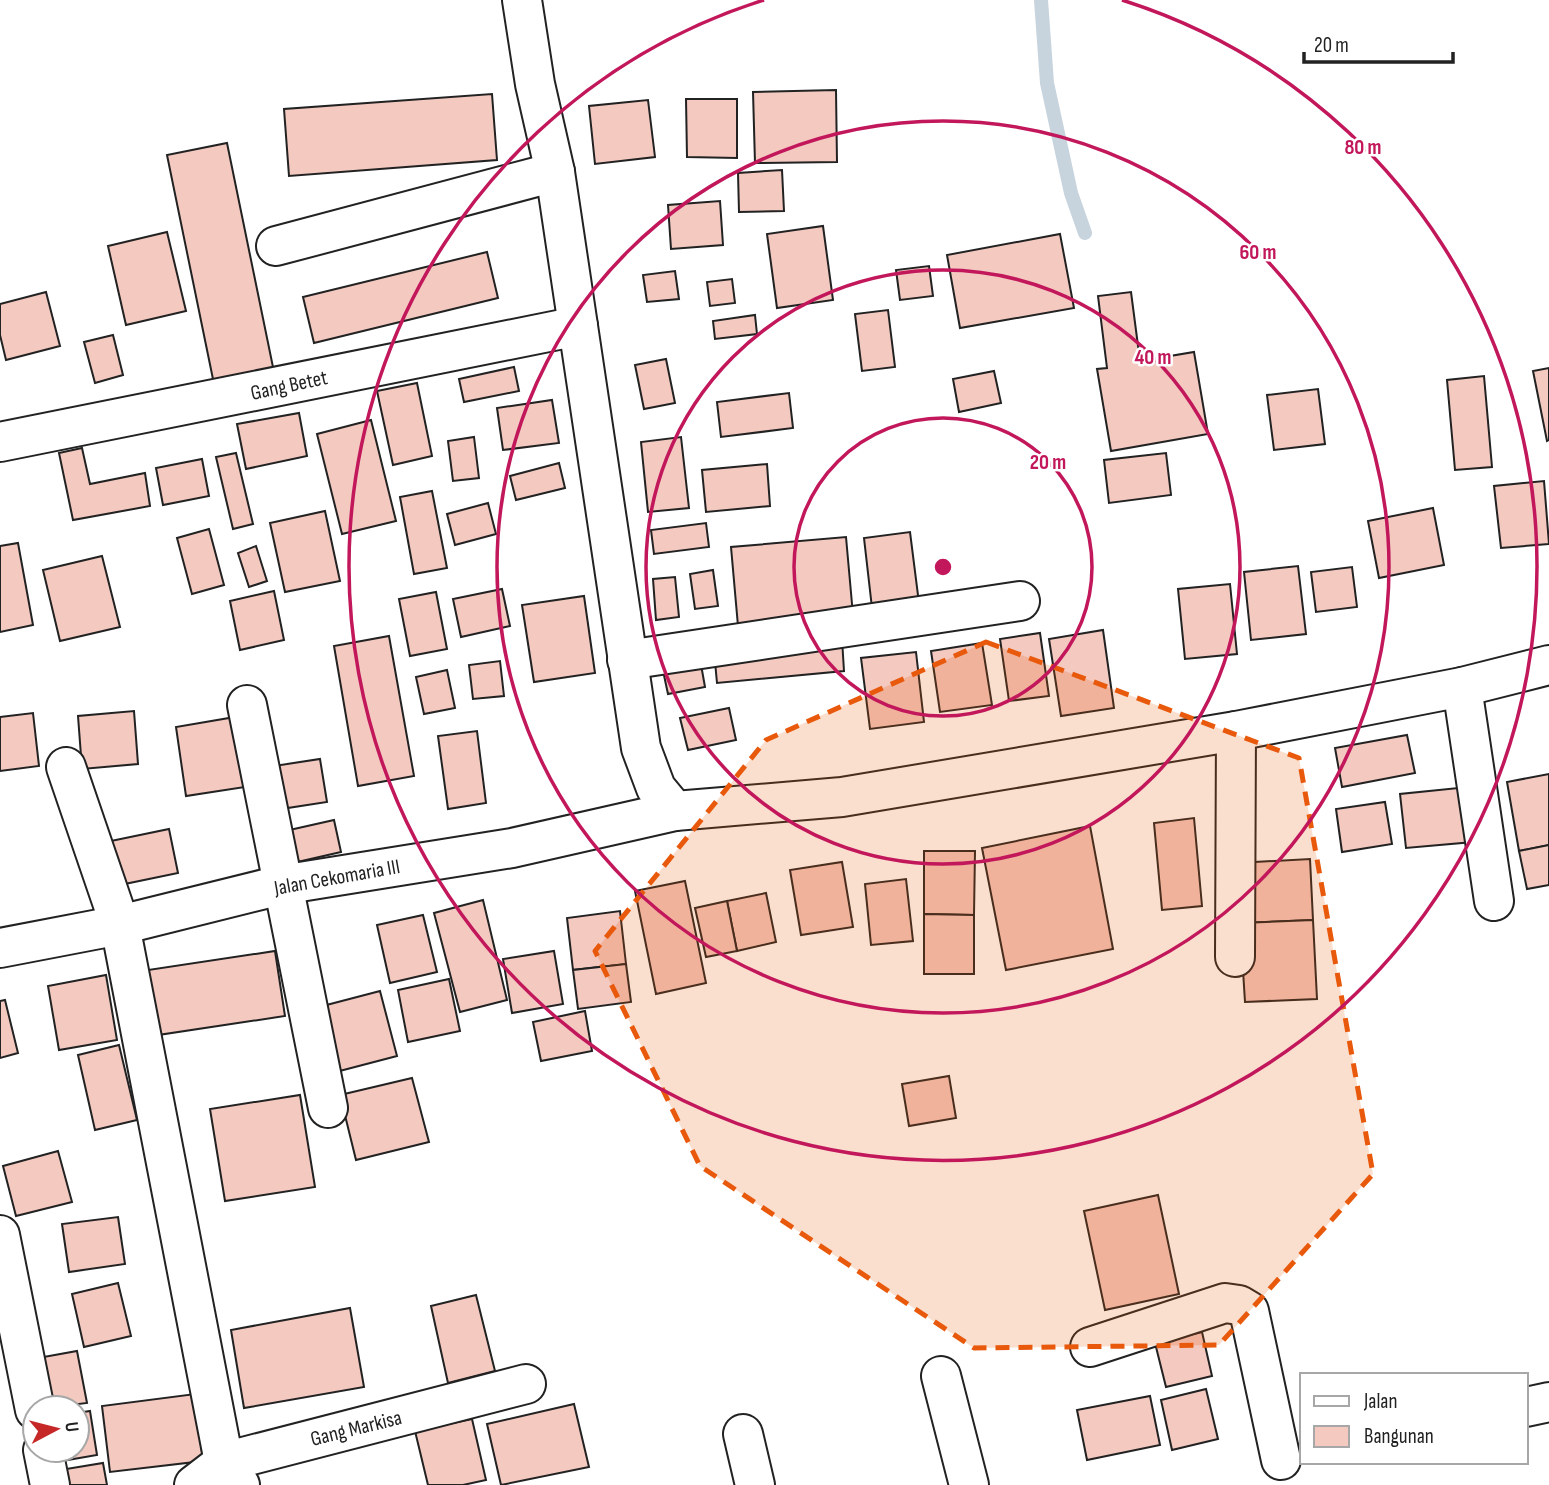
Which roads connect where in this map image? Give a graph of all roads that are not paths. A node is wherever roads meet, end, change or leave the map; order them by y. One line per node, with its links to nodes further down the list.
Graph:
1 (522, 0): 2 (street)
2 (555, 172): 3 (street); 4 (street)
3 (276, 246)
4 (578, 326): 5 (street, Gang Betet); 7 (street)
5 (0, 442)
6 (1020, 601): 7 (street)
7 (627, 660): 13 (street)
8 (1549, 665): 9 (street, Jalan Cekomaria III)
9 (1462, 687): 11 (street, Jalan Cekomaria III); 15 (street)
10 (247, 705): 14 (street)
11 (1236, 731): 13 (street, Jalan Cekomaria III); 18 (street)
12 (66, 767): 16 (street)
13 (675, 811): 14 (street, Jalan Cekomaria III)
14 (281, 885): 16 (street, Jalan Cekomaria III); 19 (street)
15 (1494, 901)
16 (120, 925): 17 (street, Jalan Cekomaria III); 30 (street)
17 (0, 948)
18 (1235, 957)
19 (328, 1108)
20 (0, 1235): 24 (street)
21 (1090, 1347): 29 (street)
22 (941, 1376): 34 (street)
23 (526, 1384): 30 (street, Gang Markisa)
24 (32, 1394)
25 (1549, 1402): 26 (street)
26 (1528, 1407)
27 (743, 1434): 33 (street)
28 (46, 1464): 31 (street)
29 (1288, 1466)
30 (232, 1473): 32 (street, Gang Markisa)
31 (50, 1485)
32 (194, 1485)
33 (755, 1485)
34 (969, 1485)

